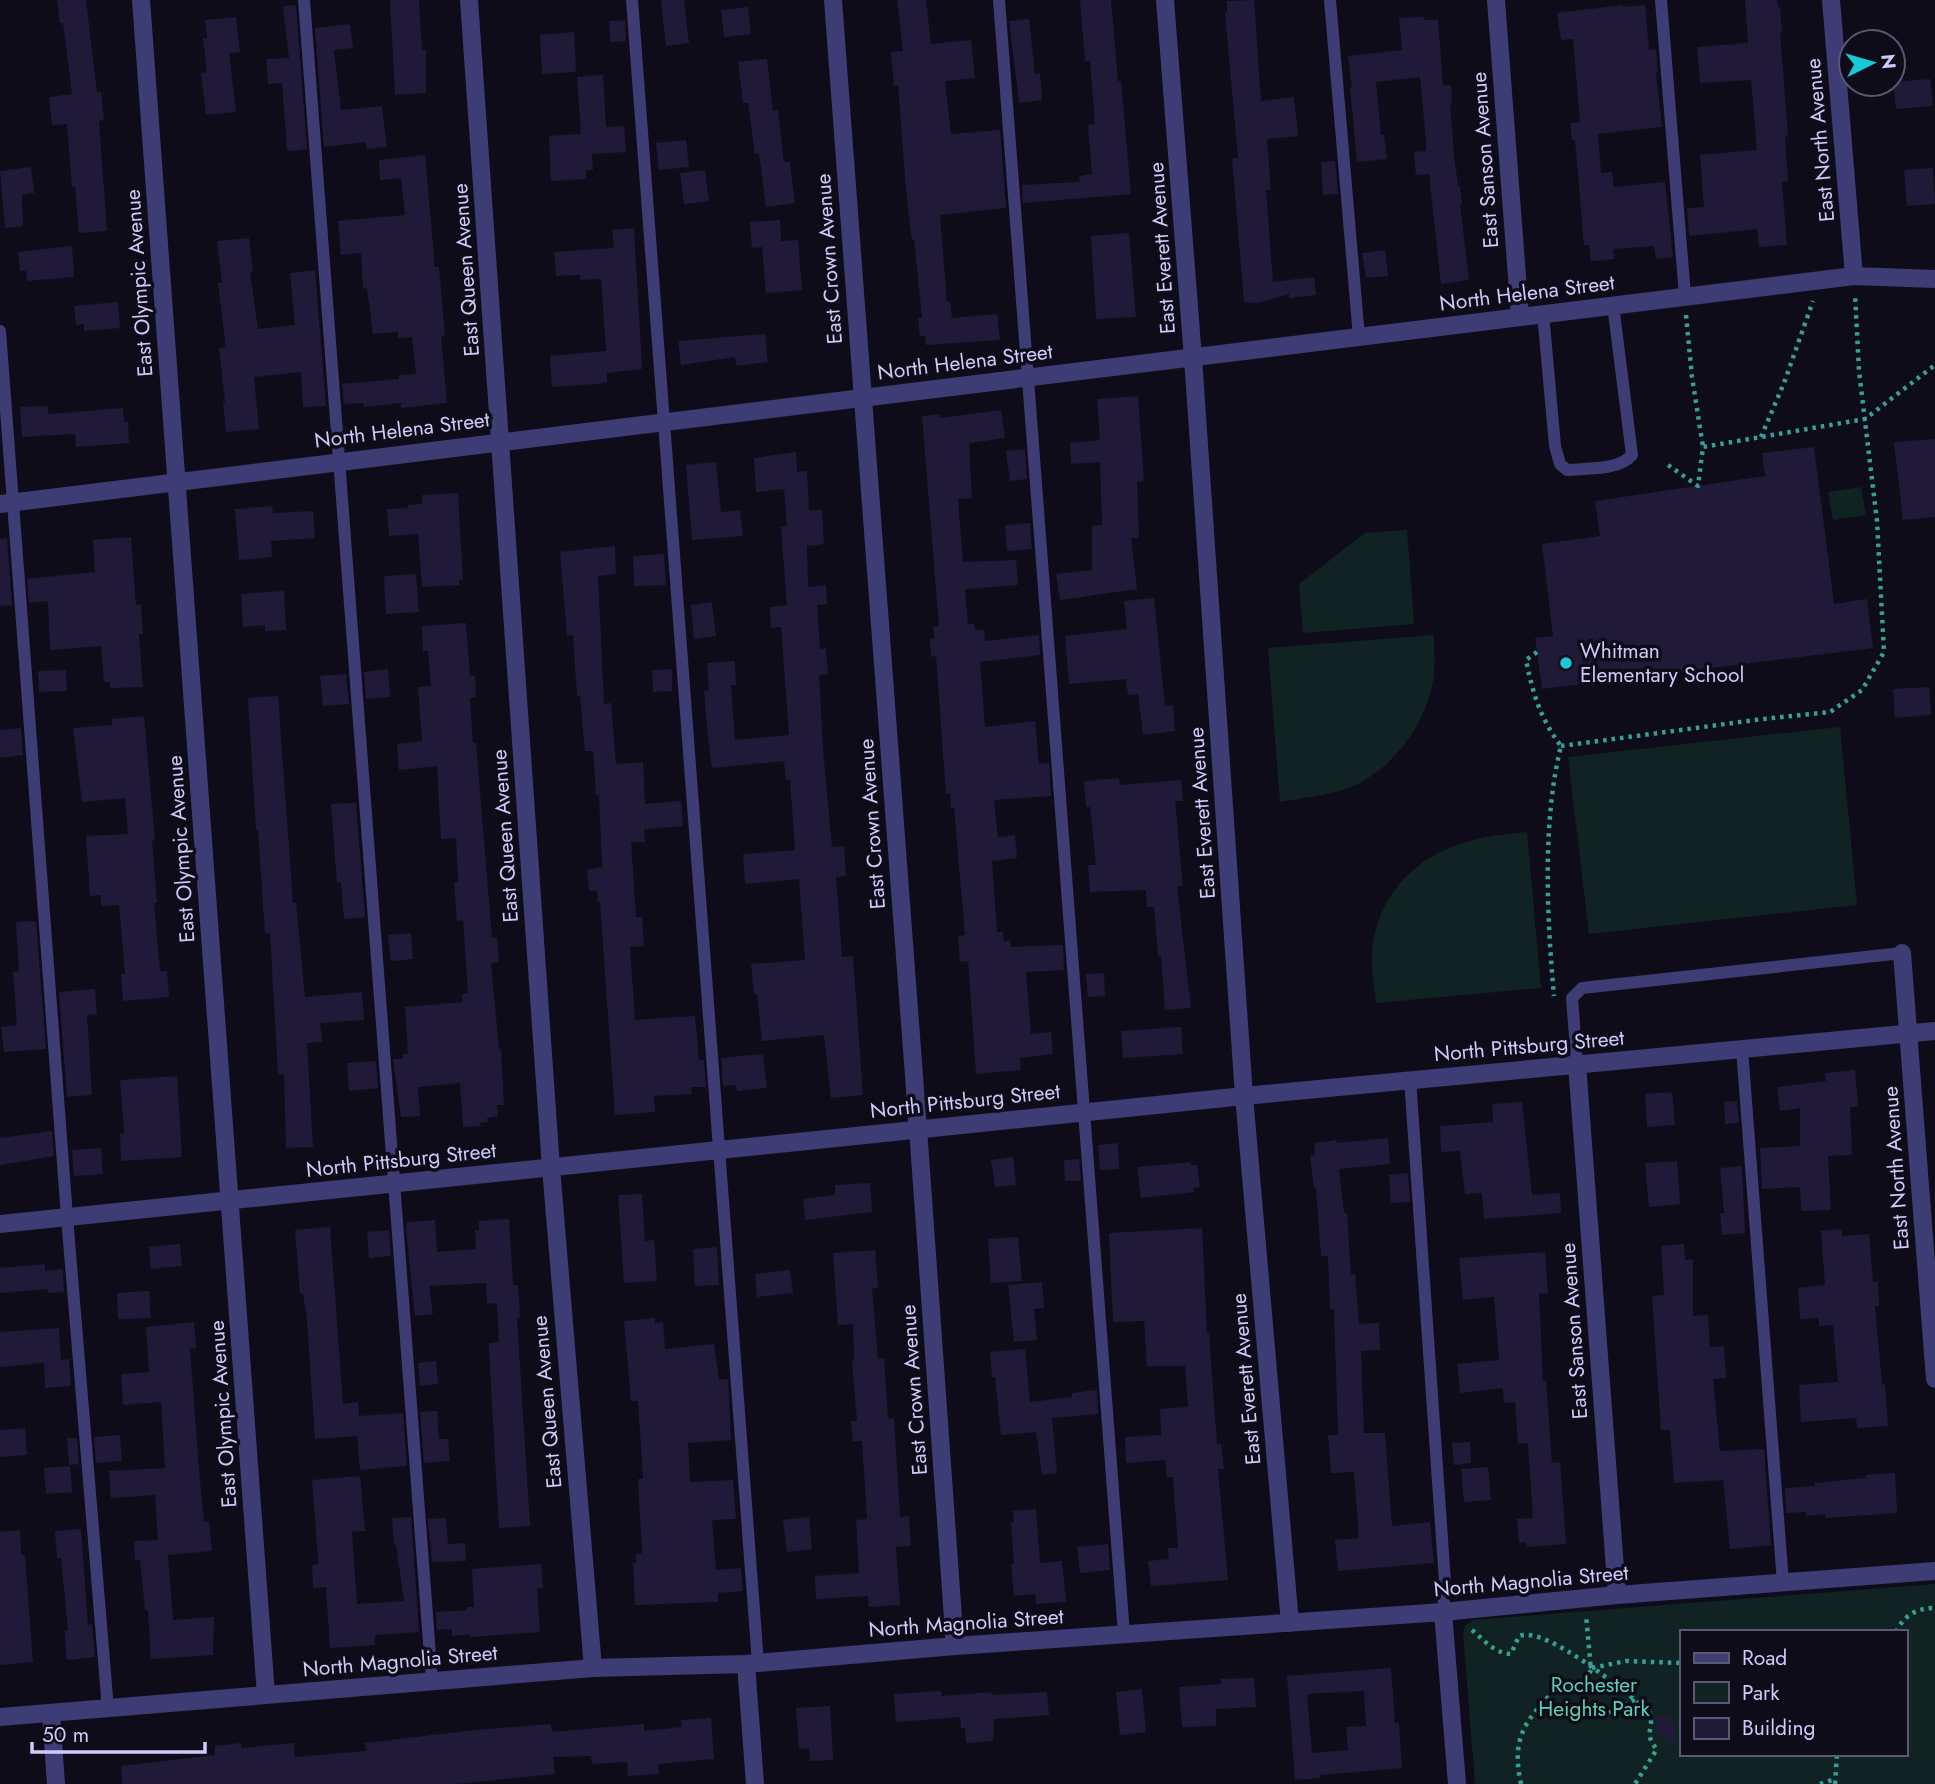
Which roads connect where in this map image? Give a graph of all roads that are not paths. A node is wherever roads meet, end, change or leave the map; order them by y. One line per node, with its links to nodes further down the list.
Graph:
1 (141, 0): 26 (street, East Olympic Avenue)
2 (304, 0): 25 (lane)
3 (469, 0): 24 (street, East Queen Avenue)
4 (632, 0): 23 (lane)
5 (833, 0): 22 (street, East Crown Avenue)
6 (999, 0): 21 (lane)
7 (1165, 0): 20 (street, East Everett Avenue)
8 (1330, 0): 19 (lane)
9 (1496, 0): 17 (street, East Sanson Avenue)
10 (1661, 0): 14 (lane)
11 (1831, 0): 12 (street, East North Avenue)
12 (1854, 276): 13 (street, North Helena Street); 14 (street, North Helena Street)
13 (1935, 279)
14 (1685, 296): 15 (street, North Helena Street)
15 (1613, 305): 16 (street, North Helena Street); 16 (lane)
16 (1544, 313): 17 (street, North Helena Street)
17 (1520, 316): 19 (street, North Helena Street)
18 (0, 331): 27 (lane)
19 (1359, 337): 20 (street, North Helena Street)
20 (1193, 358): 21 (street, North Helena Street); 34 (street, East Everett Avenue)
21 (1029, 377): 22 (street, North Helena Street); 35 (lane)
22 (861, 396): 23 (street, North Helena Street); 36 (street, East Crown Avenue)
23 (664, 421): 24 (street, North Helena Street); 37 (lane)
24 (501, 441): 25 (street, North Helena Street); 38 (street, East Queen Avenue)
25 (338, 461): 26 (street, North Helena Street); 39 (lane)
26 (176, 481): 27 (street, North Helena Street); 40 (street, East Olympic Avenue)
27 (6, 503): 41 (lane)
28 (1902, 953): 30 (street, East North Avenue); 32 (lane)
29 (1935, 1031): 30 (street, North Pittsburg Street)
30 (1909, 1033): 31 (street, North Pittsburg Street); 43 (street, East North Avenue)
31 (1742, 1049): 32 (street, North Pittsburg Street); 45 (lane)
32 (1577, 1064): 33 (street, North Pittsburg Street); 46 (street, East Sanson Avenue)
33 (1410, 1079): 34 (street, North Pittsburg Street); 47 (lane)
34 (1244, 1096): 35 (street, North Pittsburg Street); 48 (street, East Everett Avenue)
35 (1082, 1112): 36 (street, North Pittsburg Street); 49 (lane)
36 (918, 1129): 37 (street, North Pittsburg Street); 50 (street, East Crown Avenue)
37 (720, 1150): 38 (street, North Pittsburg Street); 51 (lane)
38 (551, 1168): 39 (street, North Pittsburg Street); 52 (street, East Queen Avenue)
39 (394, 1184): 40 (street, North Pittsburg Street); 53 (lane)
40 (230, 1200): 41 (street, North Pittsburg Street); 54 (street, East Olympic Avenue)
41 (67, 1217): 42 (street, North Pittsburg Street); 55 (lane)
42 (0, 1224)
43 (1935, 1379)
44 (1935, 1571): 45 (street, North Magnolia Street)
45 (1783, 1583): 46 (street, North Magnolia Street)
46 (1616, 1595): 47 (street, North Magnolia Street)
47 (1443, 1612): 48 (street, North Magnolia Street); 60 (street)
48 (1290, 1623): 49 (street, North Magnolia Street)
49 (1124, 1634): 50 (street, North Magnolia Street)
50 (955, 1646): 51 (street, North Magnolia Street)
51 (752, 1663): 52 (street, North Magnolia Street); 59 (street)
52 (593, 1668): 53 (street, North Magnolia Street)
53 (432, 1681): 54 (street, North Magnolia Street)
54 (266, 1695): 55 (street, North Magnolia Street)
55 (108, 1709): 56 (street, North Magnolia Street)
56 (51, 1713): 57 (street, North Magnolia Street); 58 (street)
57 (0, 1717)
58 (56, 1784)
59 (755, 1784)
60 (1457, 1784)

